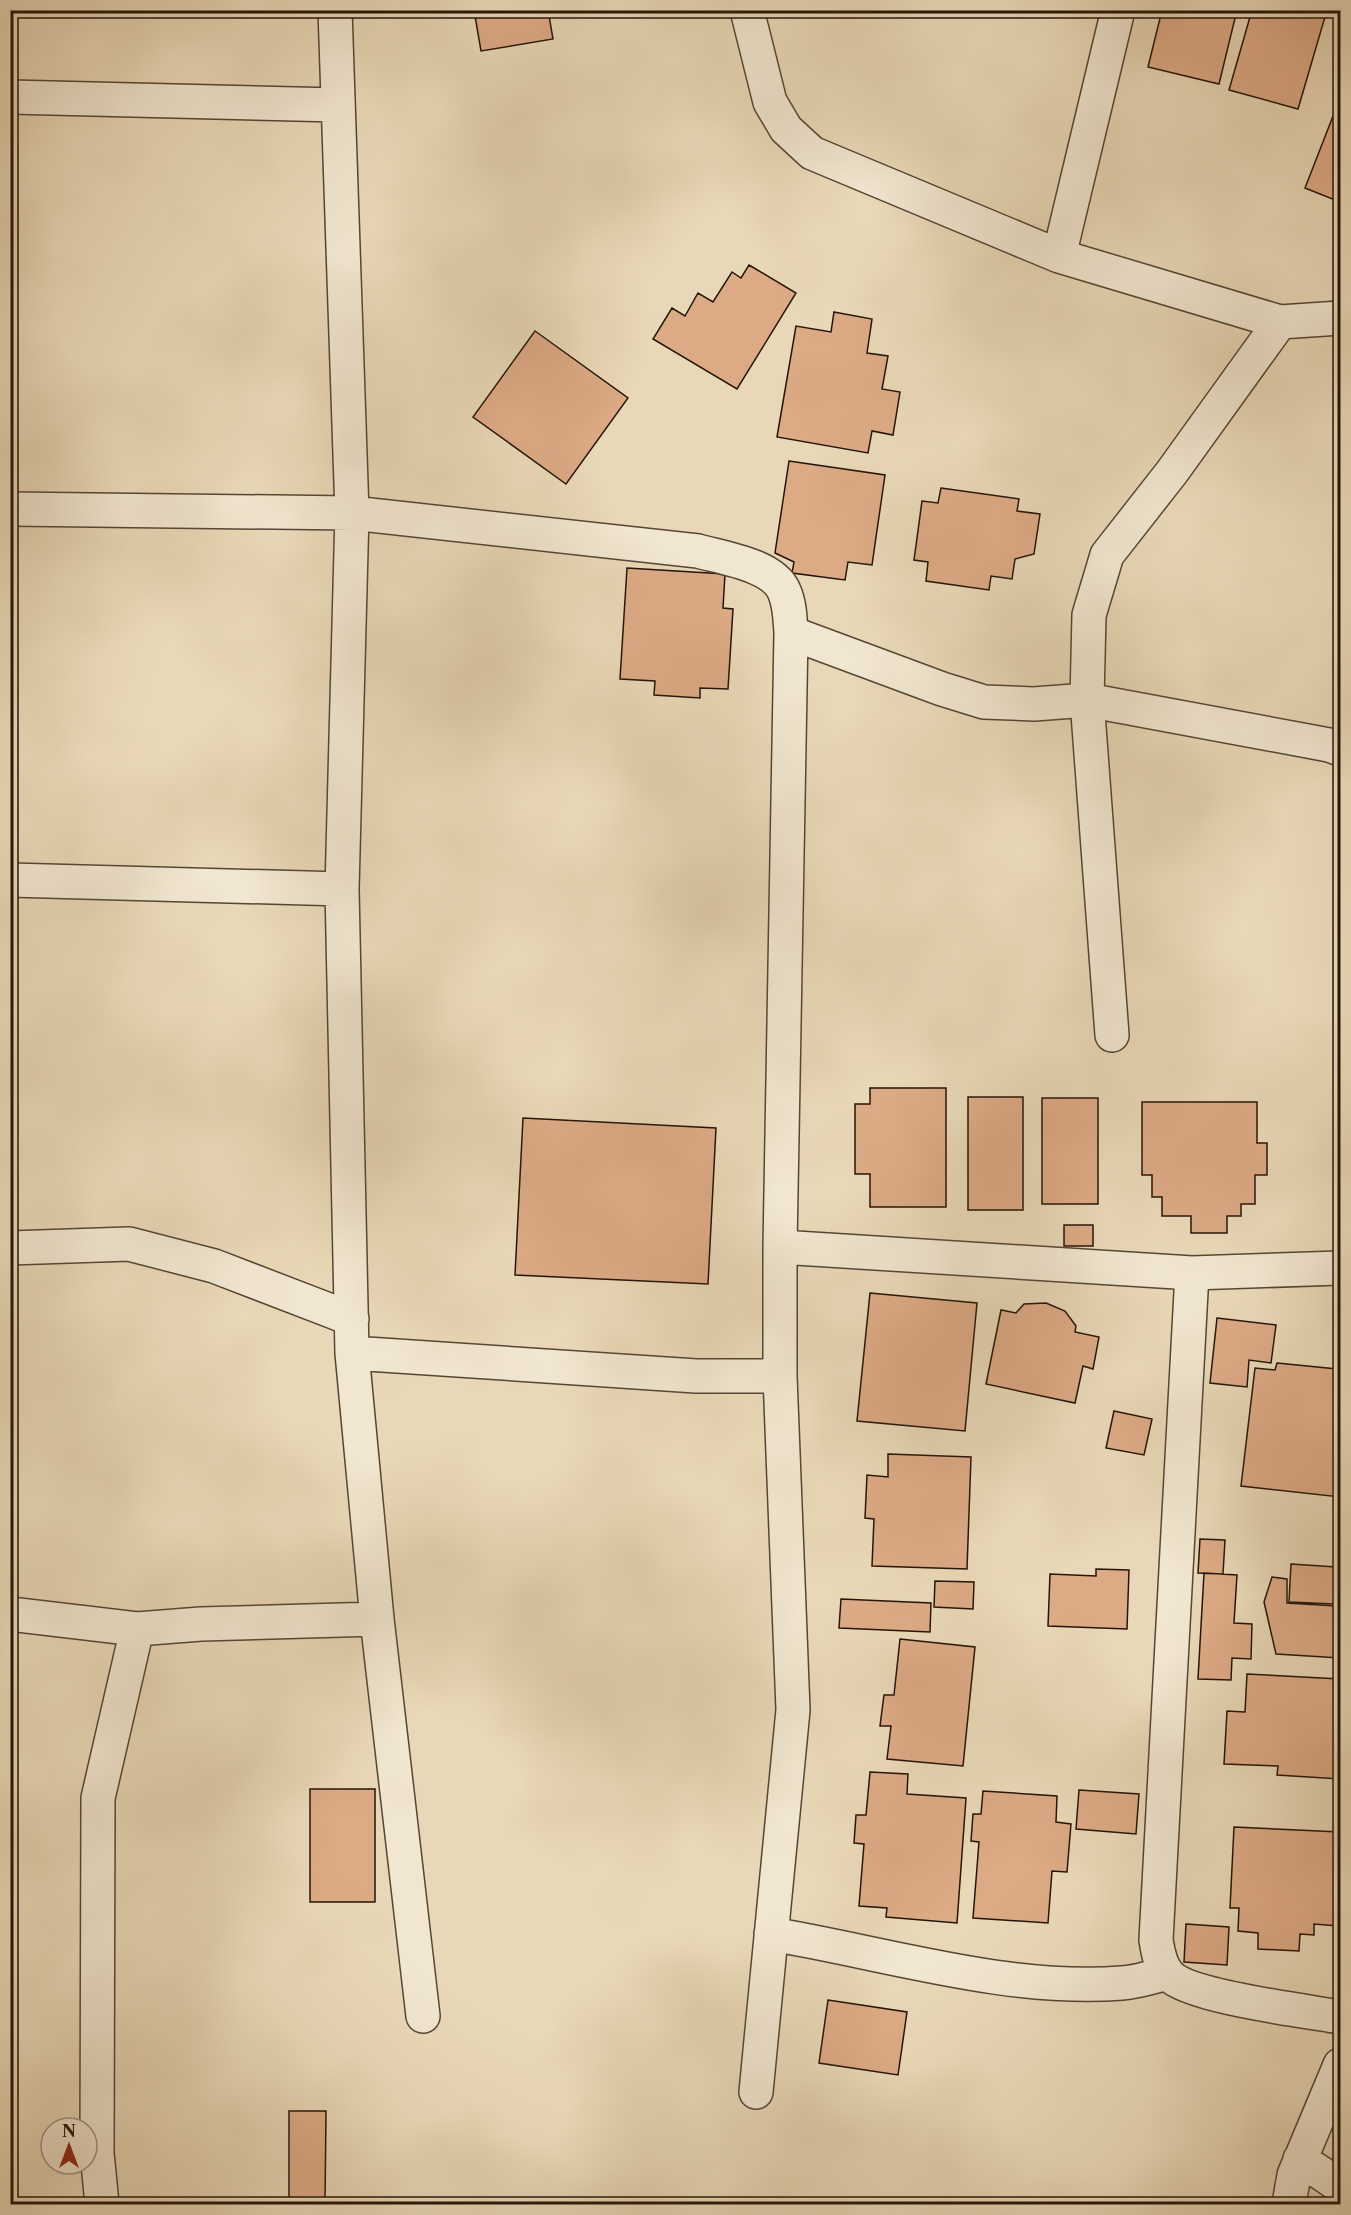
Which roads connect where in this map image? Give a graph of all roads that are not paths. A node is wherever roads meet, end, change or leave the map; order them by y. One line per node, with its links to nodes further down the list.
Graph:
1 (335, 10): 5 (street)
2 (747, 10): 6 (street)
3 (1118, 10): 6 (street)
4 (10, 97): 5 (street)
5 (338, 105): 10 (street)
6 (1059, 256): 8 (street)
7 (1341, 318): 8 (street)
8 (1280, 322): 12 (street)
9 (10, 509): 10 (street)
10 (352, 513): 11 (street); 15 (street)
11 (790, 633): 12 (street); 17 (street)
12 (1088, 700): 13 (street); 16 (street)
13 (1341, 749)
14 (10, 880): 15 (street)
15 (342, 888): 21 (street)
16 (1112, 1035)
17 (780, 1247): 20 (street); 23 (street)
18 (10, 1248): 21 (street)
19 (1341, 1268): 20 (street)
20 (1192, 1273): 28 (street)
21 (352, 1319): 22 (street)
22 (352, 1353): 23 (street); 25 (street)
23 (780, 1376): 27 (street)
24 (10, 1614): 26 (street)
25 (377, 1619): 26 (street); 29 (street)
26 (137, 1629): 35 (street)
27 (771, 1934): 28 (street); 32 (street)
28 (1167, 1973): 30 (street)
29 (423, 2016)
30 (1341, 2017)
31 (1341, 2065): 33 (street)
32 (756, 2092)
33 (1300, 2159): 34 (street); 36 (street)
34 (1341, 2186)
35 (102, 2205)
36 (1289, 2205)

